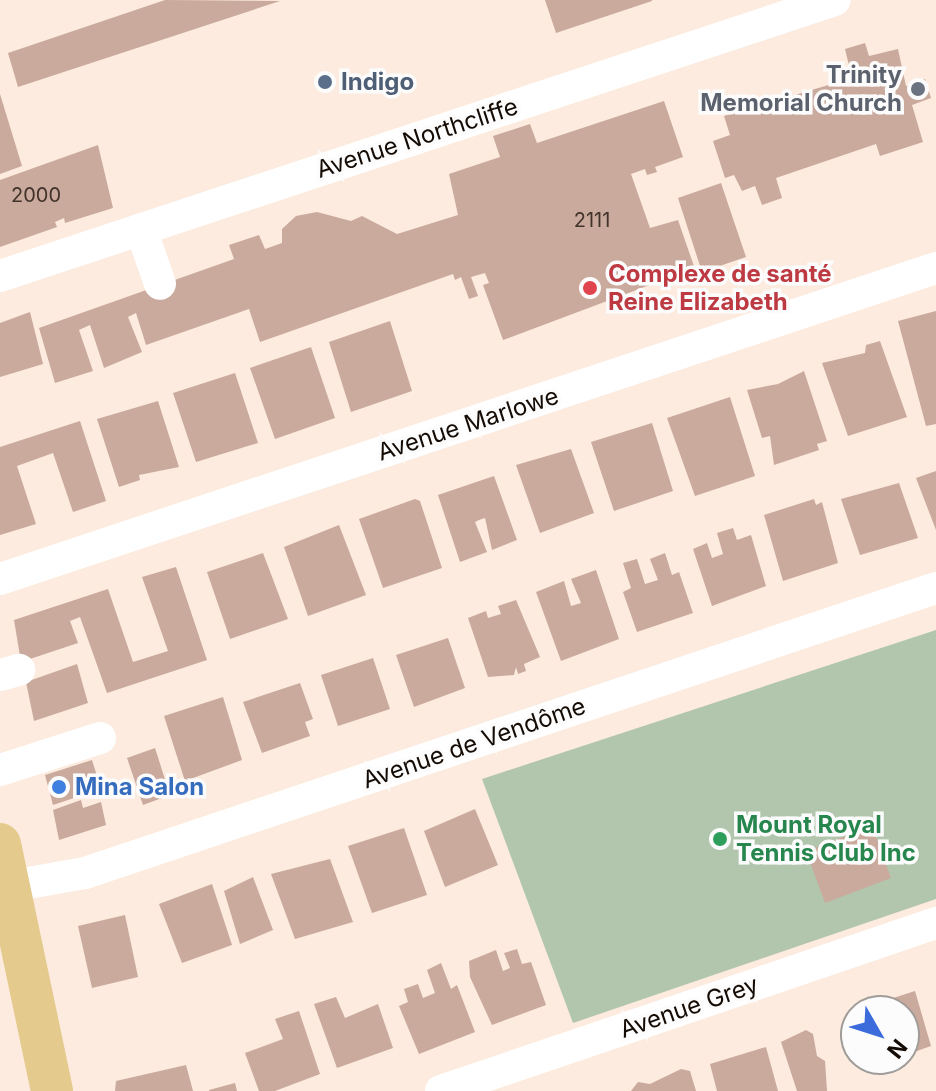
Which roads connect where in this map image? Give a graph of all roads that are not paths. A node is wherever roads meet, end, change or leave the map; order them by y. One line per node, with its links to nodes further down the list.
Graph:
1 (835, 0): 2 (street, Avenue Northcliffe)
2 (141, 229): 4 (street, Avenue Northcliffe); 5 (street)
3 (936, 268): 6 (street, Avenue Marlowe)
4 (0, 276)
5 (160, 284)
6 (0, 579)
7 (936, 588): 11 (street, Avenue de Vendôme)
8 (100, 738): 9 (street)
9 (0, 770)
10 (0, 844): 11 (main road)
11 (5, 888): 13 (main road)
12 (936, 923): 14 (street, Avenue Grey)
13 (52, 1091)
14 (441, 1091)

